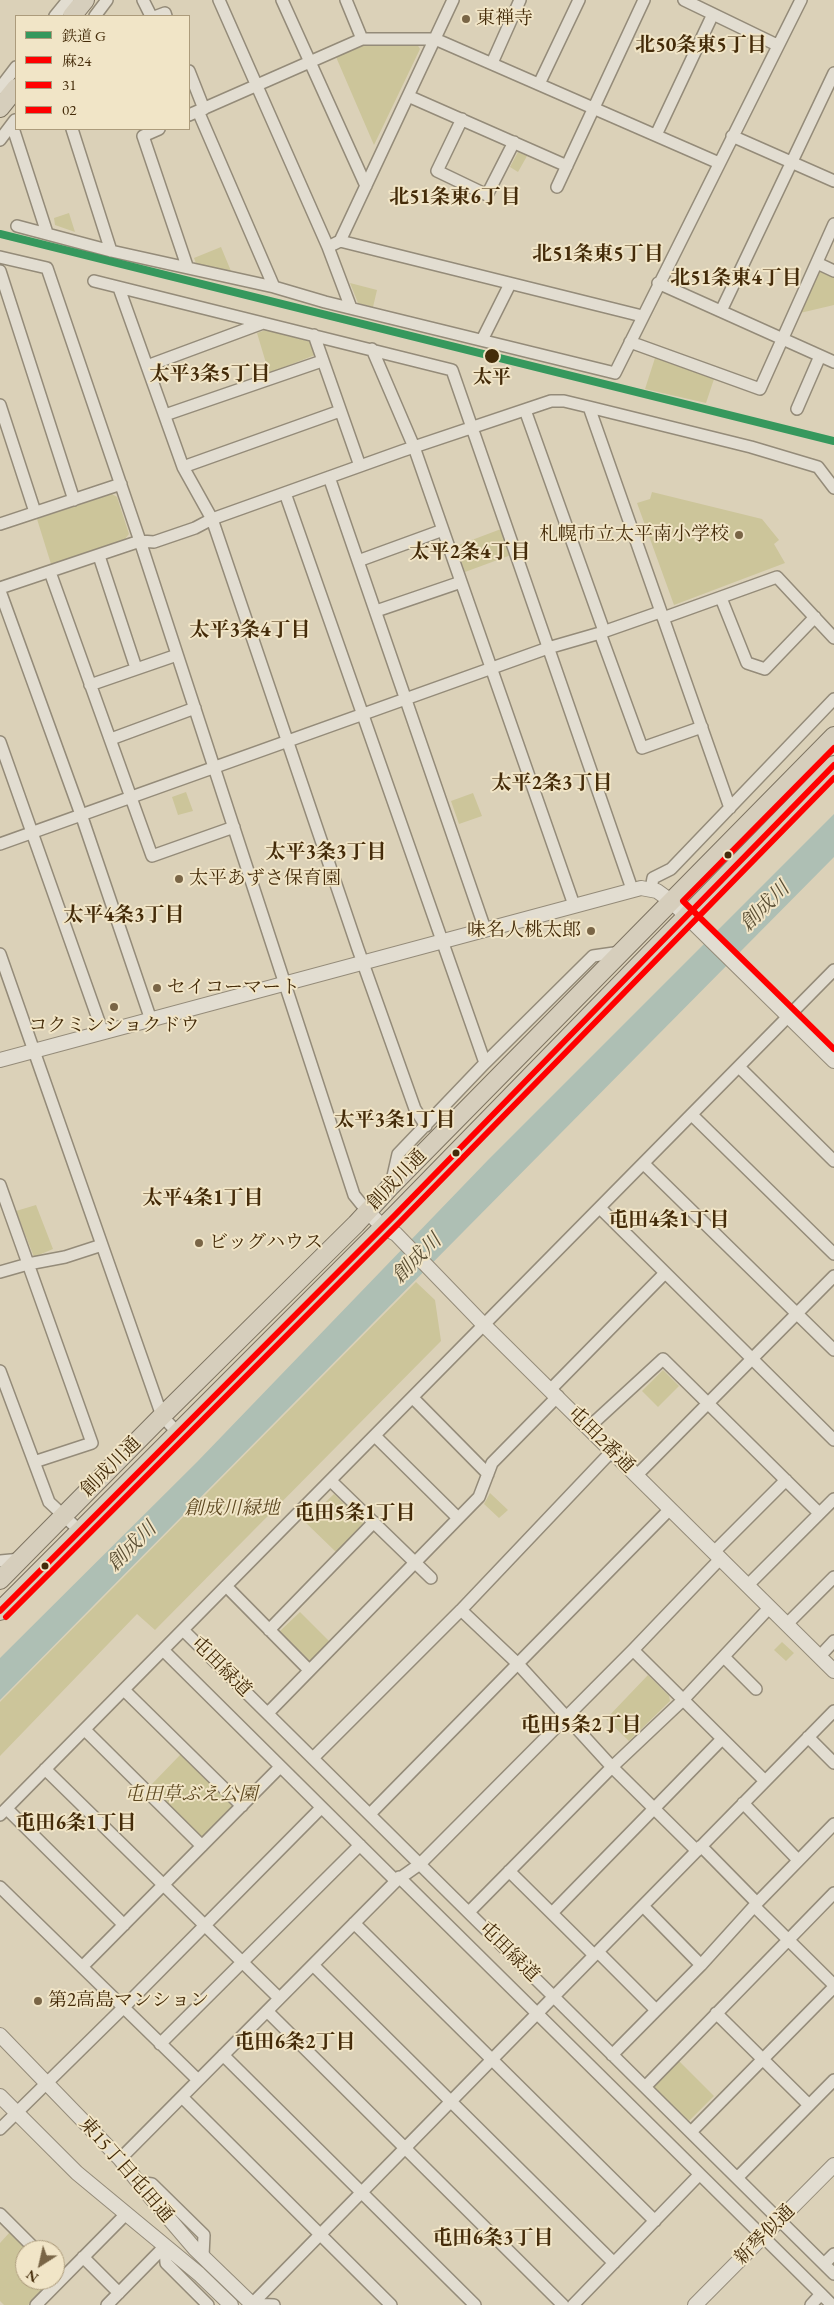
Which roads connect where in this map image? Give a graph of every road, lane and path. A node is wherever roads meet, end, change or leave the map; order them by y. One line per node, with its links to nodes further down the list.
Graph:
1 (68, 0): 15 (street)
2 (85, 0): 16 (main road)
3 (107, 0): 17 (street)
4 (142, 0): 18 (street)
5 (219, 0): 28 (street)
6 (282, 0): 22 (street)
7 (346, 0): 20 (street)
8 (453, 0): 19 (street)
9 (520, 0): 23 (street)
10 (579, 0): 27 (street)
11 (644, 0): 31 (street)
12 (684, 0): 14 (street)
13 (801, 0): 21 (street)
14 (713, 14): 21 (street); 38 (street)
15 (56, 15)
16 (73, 15)
17 (95, 15)
18 (150, 15)
19 (435, 38): 20 (street); 23 (street); 30 (street)
20 (362, 39): 22 (street)
21 (777, 45): 39 (street)
22 (309, 63): 28 (street); 46 (street)
23 (492, 63): 27 (street)
24 (15, 70): 29 (street)
25 (834, 73): 43 (street)
26 (190, 76): 32 (street)
27 (539, 84): 31 (street)
28 (256, 86): 32 (street); 52 (street)
29 (6, 95)
30 (408, 96): 33 (street); 46 (street)
31 (594, 108): 38 (street); 44 (street)
32 (197, 112): 63 (street)
33 (462, 119): 41 (street); 41 (street)
34 (14, 122): 40 (street)
35 (16, 130): 50 (street)
36 (72, 130): 53 (street)
37 (146, 132): 56 (street)
38 (656, 135): 42 (street)
39 (732, 136): 42 (street); 43 (street)
40 (0, 140)
41 (514, 142): 44 (street)
42 (719, 163): 60 (street)
43 (792, 163): 45 (street); 65 (street)
44 (567, 166): 47 (street)
45 (834, 181)
46 (366, 186): 51 (street)
47 (556, 187)
48 (834, 224): 55 (street)
49 (17, 226): 50 (street)
50 (47, 233): 53 (street)
51 (340, 241): 52 (street); 61 (street)
52 (328, 247): 64 (street)
53 (111, 251): 56 (street)
54 (0, 256): 88 (street)
55 (817, 263): 58 (street); 69 (street)
56 (187, 266): 63 (street)
57 (0, 270): 91 (street)
58 (834, 271)
59 (94, 281): 62 (street)
60 (658, 283): 65 (street); 66 (street)
61 (510, 284): 66 (street); 70 (street)
62 (119, 288): 67 (street); 76 (street)
63 (274, 288): 64 (street)
64 (351, 308): 70 (street)
65 (721, 311): 69 (street)
66 (642, 316): 71 (street)
67 (263, 323): 68 (street); 76 (street)
68 (314, 335): 72 (street); 74 (street)
69 (782, 338): 71 (street); 73 (street)
70 (482, 340): 71 (street)
71 (630, 342)
72 (372, 349): 83 (street); 84 (street)
73 (820, 356): 75 (street); 80 (street)
74 (322, 360): 81 (street); 82 (street)
75 (834, 362)
76 (147, 366): 82 (street)
77 (0, 406): 92 (street)
78 (590, 407): 79 (street); 89 (street); 104 (street)
79 (525, 410): 83 (street); 106 (street)
80 (797, 410)
81 (340, 411): 85 (street); 86 (street)
82 (165, 415): 85 (street)
83 (471, 428): 84 (street); 108 (street)
84 (414, 447): 86 (street); 95 (street)
85 (183, 466): 93 (street)
86 (360, 466): 87 (street)
87 (329, 477): 90 (street); 98 (street)
88 (120, 484): 91 (street); 96 (street)
89 (834, 488)
90 (285, 493): 93 (street); 116 (street)
91 (74, 500): 92 (street)
92 (35, 512): 94 (street)
93 (212, 519): 96 (street); 120 (street)
94 (0, 524)
95 (443, 530): 98 (street); 100 (street)
96 (140, 541): 97 (street); 109 (street)
97 (99, 556): 99 (street); 110 (street)
98 (358, 561): 103 (street)
99 (50, 572): 101 (street); 112 (street)
100 (461, 582): 103 (street); 111 (street)
101 (0, 589): 126 (street)
102 (721, 598): 104 (street); 105 (street); 105 (street)
103 (376, 611): 114 (street)
104 (661, 615): 106 (street); 117 (street)
105 (815, 617): 107 (street)
106 (602, 632): 108 (street); 117 (street)
107 (834, 638)
108 (548, 648): 111 (street); 130 (street)
109 (177, 655): 110 (street); 115 (street)
110 (136, 668): 112 (street)
111 (492, 668): 114 (street); 133 (street)
112 (90, 685): 119 (street)
113 (834, 699): 125 (street)
114 (407, 700): 116 (street); 135 (street)
115 (195, 708): 119 (street); 123 (street)
116 (362, 715): 120 (street); 136 (street)
117 (702, 727): 125 (street)
118 (834, 736): 132 (main road, 創成川通)
119 (111, 739): 124 (street)
120 (289, 741): 123 (street); 139 (street)
121 (0, 742): 128 (street)
122 (834, 765): 134 (main road, 創成川通)
123 (213, 768): 124 (street); 127 (street)
124 (132, 797): 126 (street); 127 (street)
125 (730, 808): 131 (street)
126 (80, 815): 128 (street); 143 (street)
127 (234, 827): 141 (street)
128 (32, 832): 129 (street); 144 (street)
129 (0, 844)
130 (632, 889): 131 (street); 133 (street)
131 (651, 890): 132 (street)
132 (671, 901): 134 (street); 137 (main road, 創成川通)
133 (574, 905): 135 (street)
134 (687, 916): 142 (street); 158 (main road, 創成川通)
135 (485, 929): 136 (street)
136 (442, 941): 139 (street); 148 (street)
137 (621, 952): 148 (street); 155 (main road, 創成川通)
138 (0, 954): 145 (street)
139 (363, 962): 141 (street); 151 (street)
140 (834, 970): 142 (street)
141 (286, 983): 143 (street); 157 (street)
142 (789, 1016): 147 (street); 149 (street)
143 (151, 1020): 144 (street)
144 (103, 1033): 145 (street)
145 (34, 1051): 146 (street); 159 (street)
146 (0, 1060)
147 (834, 1061)
148 (486, 1063): 151 (street)
149 (739, 1067): 150 (street); 152 (street)
150 (692, 1115): 153 (street); 160 (street)
151 (426, 1126): 155 (street)
152 (834, 1161)
153 (644, 1164): 156 (street); 165 (street)
154 (0, 1185): 161 (street)
155 (390, 1186): 157 (main road, 創成川通)
156 (600, 1208): 163 (street); 166 (street)
157 (367, 1211): 158 (street, 屯田2番通); 173 (main road, 創成川通)
158 (383, 1227): 166 (street, 屯田2番通); 175 (main road, 創成川通)
159 (102, 1245): 161 (street); 173 (street)
160 (834, 1254)
161 (28, 1264): 162 (street); 179 (street)
162 (0, 1272)
163 (664, 1274): 168 (street); 170 (street)
164 (834, 1276): 165 (street)
165 (797, 1314): 167 (street); 168 (street)
166 (483, 1324): 170 (street, 屯田2番通); 171 (street)
167 (834, 1350)
168 (752, 1360): 172 (street); 177 (street)
169 (0, 1371): 179 (street)
170 (554, 1393): 174 (street, 屯田2番通); 180 (street)
171 (414, 1398): 176 (street); 180 (street)
172 (708, 1404): 174 (street); 181 (street); 182 (street)
173 (162, 1416): 175 (street); 187 (main road, 創成川通)
174 (589, 1427): 178 (street, 屯田2番通)
175 (178, 1433): 190 (main road, 創成川通)
176 (375, 1436): 183 (street); 188 (street)
177 (834, 1440)
178 (612, 1451): 181 (street, 屯田2番通); 201 (street)
179 (34, 1462): 187 (street)
180 (488, 1474): 188 (street)
181 (636, 1475): 185 (street, 屯田2番通)
182 (786, 1480): 186 (street); 191 (street)
183 (331, 1481): 189 (street); 199 (street)
184 (834, 1499): 186 (street)
185 (670, 1509): 191 (street, 屯田2番通); 211 (street)
186 (819, 1513): 198 (street)
187 (63, 1516): 190 (street); 192 (main road, 創成川通)
188 (458, 1518): 194 (street)
189 (374, 1522): 194 (street); 205 (street)
190 (80, 1532): 202 (main road, 創成川通)
191 (718, 1555): 198 (street, 屯田2番通); 208 (street)
192 (21, 1559): 193 (street); 197 (main road, 創成川通)
193 (0, 1561)
194 (415, 1562): 196 (street); 212 (street)
195 (834, 1576): 203 (street)
196 (431, 1578)
197 (0, 1580)
198 (748, 1585): 200 (street, 屯田2番通)
199 (226, 1586): 204 (street); 205 (street)
200 (770, 1607): 203 (street, 屯田2番通); 210 (street)
201 (461, 1610): 211 (street); 223 (street)
202 (0, 1611)
203 (787, 1624): 209 (street, 屯田2番通)
204 (184, 1630): 207 (street); 218 (street, 屯田緑道)
205 (269, 1630): 212 (street)
206 (834, 1641): 209 (street)
207 (163, 1650): 215 (street); 225 (street)
208 (633, 1650): 216 (street); 219 (street)
209 (820, 1656): 213 (street, 屯田2番通)
210 (724, 1657): 214 (street); 216 (street)
211 (518, 1664): 219 (street); 234 (street)
212 (309, 1670): 218 (street)
213 (834, 1671)
214 (756, 1689)
215 (124, 1690): 220 (street); 230 (street)
216 (683, 1700): 222 (street); 226 (street)
217 (834, 1711): 221 (street)
218 (268, 1713): 223 (street, 屯田緑道)
219 (565, 1717): 226 (street); 240 (street)
220 (85, 1730): 227 (street); 237 (street)
221 (808, 1737): 224 (street); 228 (street)
222 (722, 1739): 228 (street); 232 (street)
223 (313, 1758): 234 (street, 屯田緑道)
224 (834, 1763)
225 (280, 1767): 230 (street); 231 (street)
226 (612, 1767): 232 (street); 241 (street)
227 (45, 1769): 233 (street); 243 (street)
228 (765, 1781): 229 (street)
229 (743, 1803): 238 (street); 239 (street)
230 (242, 1806): 237 (street)
231 (321, 1808): 236 (street); 252 (street)
232 (654, 1808): 238 (street); 249 (street)
233 (3, 1812): 251 (street)
234 (370, 1814): 240 (street, 屯田緑道)
235 (834, 1824): 239 (street)
236 (360, 1845): 242 (street); 255 (street)
237 (202, 1846): 243 (street)
238 (699, 1848): 246 (street); 247 (street)
239 (798, 1860): 246 (street)
240 (420, 1864): 242 (street); 248 (street, 屯田緑道)
241 (510, 1871): 248 (street); 249 (street)
242 (397, 1879): 250 (street); 266 (street)
243 (163, 1885): 251 (street); 252 (street)
244 (0, 1887): 258 (street)
245 (834, 1893): 253 (street)
246 (755, 1905): 253 (street); 257 (street)
247 (643, 1906): 254 (street); 257 (street)
248 (469, 1912): 260 (street, 屯田緑道)
249 (552, 1913): 254 (street)
250 (354, 1923): 256 (street); 272 (street)
251 (124, 1925): 258 (street)
252 (204, 1926): 255 (street); 262 (street)
253 (788, 1940): 259 (street); 265 (street)
254 (596, 1954): 260 (street); 263 (street)
255 (242, 1962): 261 (street); 268 (street)
256 (313, 1965): 261 (street); 279 (street)
257 (701, 1965): 263 (street)
258 (82, 1967): 262 (street)
259 (834, 1986): 271 (street)
260 (554, 1996): 266 (street); 270 (street, 屯田緑道)
261 (279, 1998): 264 (street)
262 (124, 2007): 268 (street); 275 (street)
263 (656, 2010): 270 (street)
264 (267, 2012): 269 (street); 284 (street)
265 (716, 2013): 271 (street); 276 (street)
266 (537, 2014): 272 (street); 287 (street)
267 (0, 2035): 275 (street, 東15丁目屯田通)
268 (160, 2044): 273 (street)
269 (223, 2055): 273 (street); 289 (street)
270 (612, 2055): 276 (street, 屯田緑道)
271 (763, 2059): 280 (street); 283 (street)
272 (491, 2060): 279 (street); 293 (street)
273 (198, 2080): 278 (street)
274 (834, 2080): 280 (street)
275 (47, 2082): 281 (street); 285 (street, 東15丁目屯田通)
276 (645, 2087): 283 (street, 屯田緑道)
277 (0, 2096): 281 (street, 東15丁目屯田通)
278 (182, 2098): 285 (street); 294 (street)
279 (451, 2102): 284 (street); 300 (street)
280 (809, 2105): 288 (street)
281 (17, 2112): 282 (street); 291 (street, 東15丁目屯田通)
282 (0, 2129)
283 (691, 2132): 288 (street, 屯田緑道)
284 (404, 2148): 289 (street); 315 (street)
285 (120, 2159): 311 (street, 東15丁目屯田通)
286 (834, 2165): 292 (street, 新琴似通)
287 (699, 2175): 293 (street); 295 (street)
288 (737, 2178): 292 (street, 屯田緑道)
289 (361, 2192): 294 (street); 314 (street)
290 (0, 2214): 296 (street)
291 (126, 2214): 297 (street, 東15丁目屯田通); 299 (street)
292 (780, 2220): 295 (street, 新琴似通); 301 (street, 屯田緑道)
293 (655, 2221): 300 (street)
294 (320, 2233): 311 (street); 313 (street)
295 (763, 2237): 306 (street); 317 (street, 新琴似通)
296 (26, 2240)
297 (165, 2246): 305 (street); 309 (street); 310 (street, 東15丁目屯田通)
298 (834, 2254): 301 (street)
299 (83, 2257): 302 (street); 305 (street)
300 (614, 2264): 316 (street)
301 (824, 2264): 303 (street, 屯田緑道)
302 (65, 2269)
303 (834, 2274)
304 (47, 2290): 307 (street)
305 (119, 2293): 308 (street)
306 (821, 2294): 318 (street); 319 (street)
307 (36, 2305)
308 (108, 2305)
309 (208, 2305)
310 (231, 2305)
311 (252, 2305): 312 (street)
312 (274, 2305)
313 (391, 2305)
314 (475, 2305)
315 (563, 2305)
316 (573, 2305)
317 (695, 2305)
318 (811, 2305)
319 (832, 2305)

